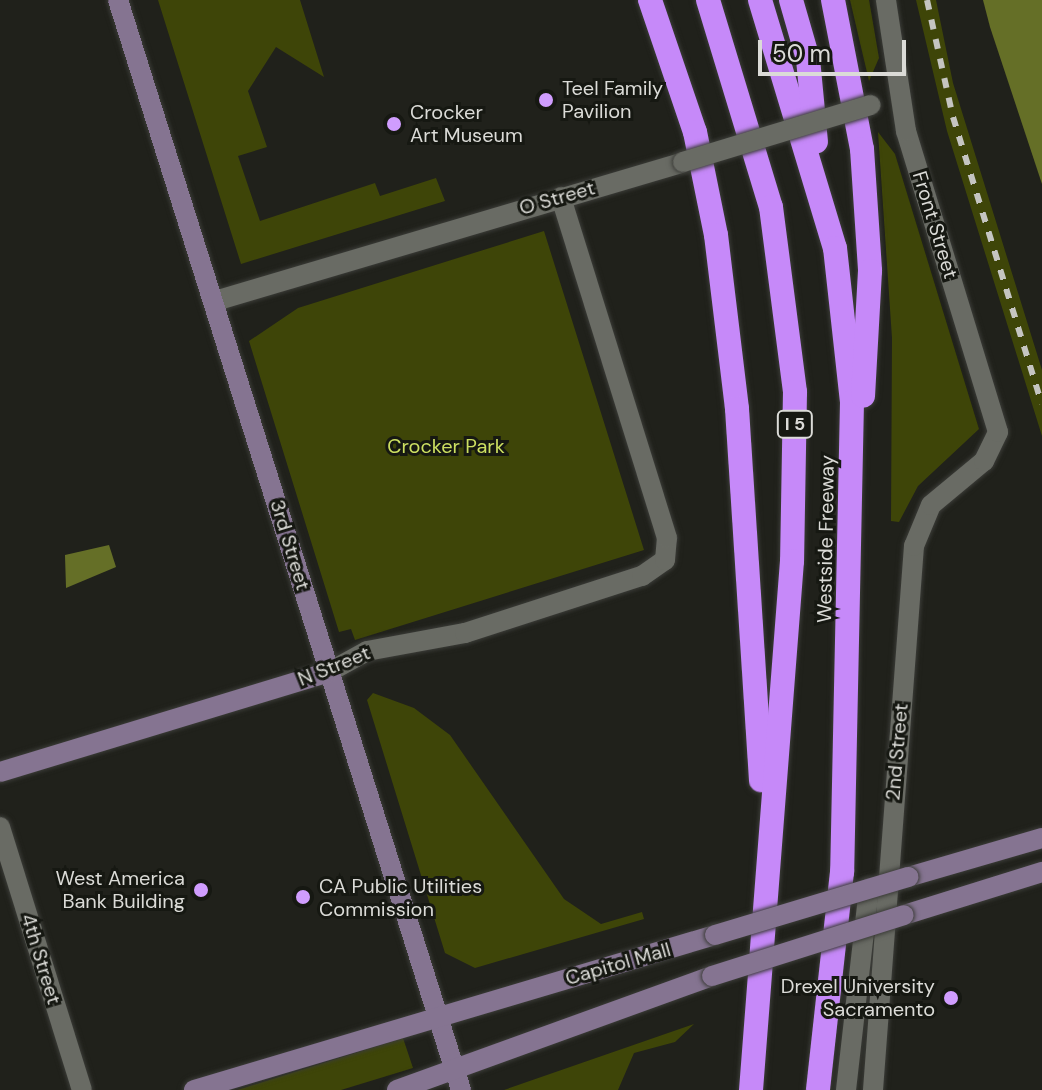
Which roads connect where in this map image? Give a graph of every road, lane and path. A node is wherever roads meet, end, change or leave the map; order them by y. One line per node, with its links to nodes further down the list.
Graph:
1 (118, 0): 11 (main road, 3rd Street)
2 (650, 0): 18 (highway)
3 (708, 0): 18 (highway, Westside Freeway / I 5)
4 (760, 0): 9 (highway, Westside Freeway)
5 (791, 0): 9 (highway)
6 (833, 0): 13 (highway)
7 (886, 0): 8 (street, Front Street)
8 (900, 98): 10 (street, O Street, bridge); 12 (street, Front Street)
9 (820, 184): 13 (highway, Westside Freeway)
10 (561, 197): 11 (street, O Street); 14 (street, N Street)
11 (215, 301): 14 (main road, 3rd Street)
12 (995, 446): 32 (street, 2nd Street)
13 (852, 477): 30 (highway, Westside Freeway)
14 (329, 672): 15 (main road, N Street); 22 (main road, 3rd Street)
15 (0, 772)
16 (0, 827): 25 (street, 4th Street)
17 (1042, 838): 20 (main road, Capitol Mall, bridge)
18 (767, 858): 23 (highway, Westside Freeway / I 5)
19 (1042, 872): 21 (main road, Capitol Mall, bridge)
20 (869, 888): 21 (street); 22 (main road, Capitol Mall, bridge)
21 (867, 927): 24 (main road, Capitol Mall, bridge); 31 (street)
22 (436, 1013): 24 (main road, 3rd Street); 26 (main road, Capitol Mall)
23 (754, 1013): 28 (highway); 29 (highway, Westside Freeway / I 5)
24 (458, 1081): 27 (main road, Capitol Mall)
25 (82, 1090)
26 (194, 1090)
27 (397, 1090)
28 (734, 1090)
29 (751, 1090)
30 (818, 1090)
31 (846, 1090)
32 (873, 1090)

